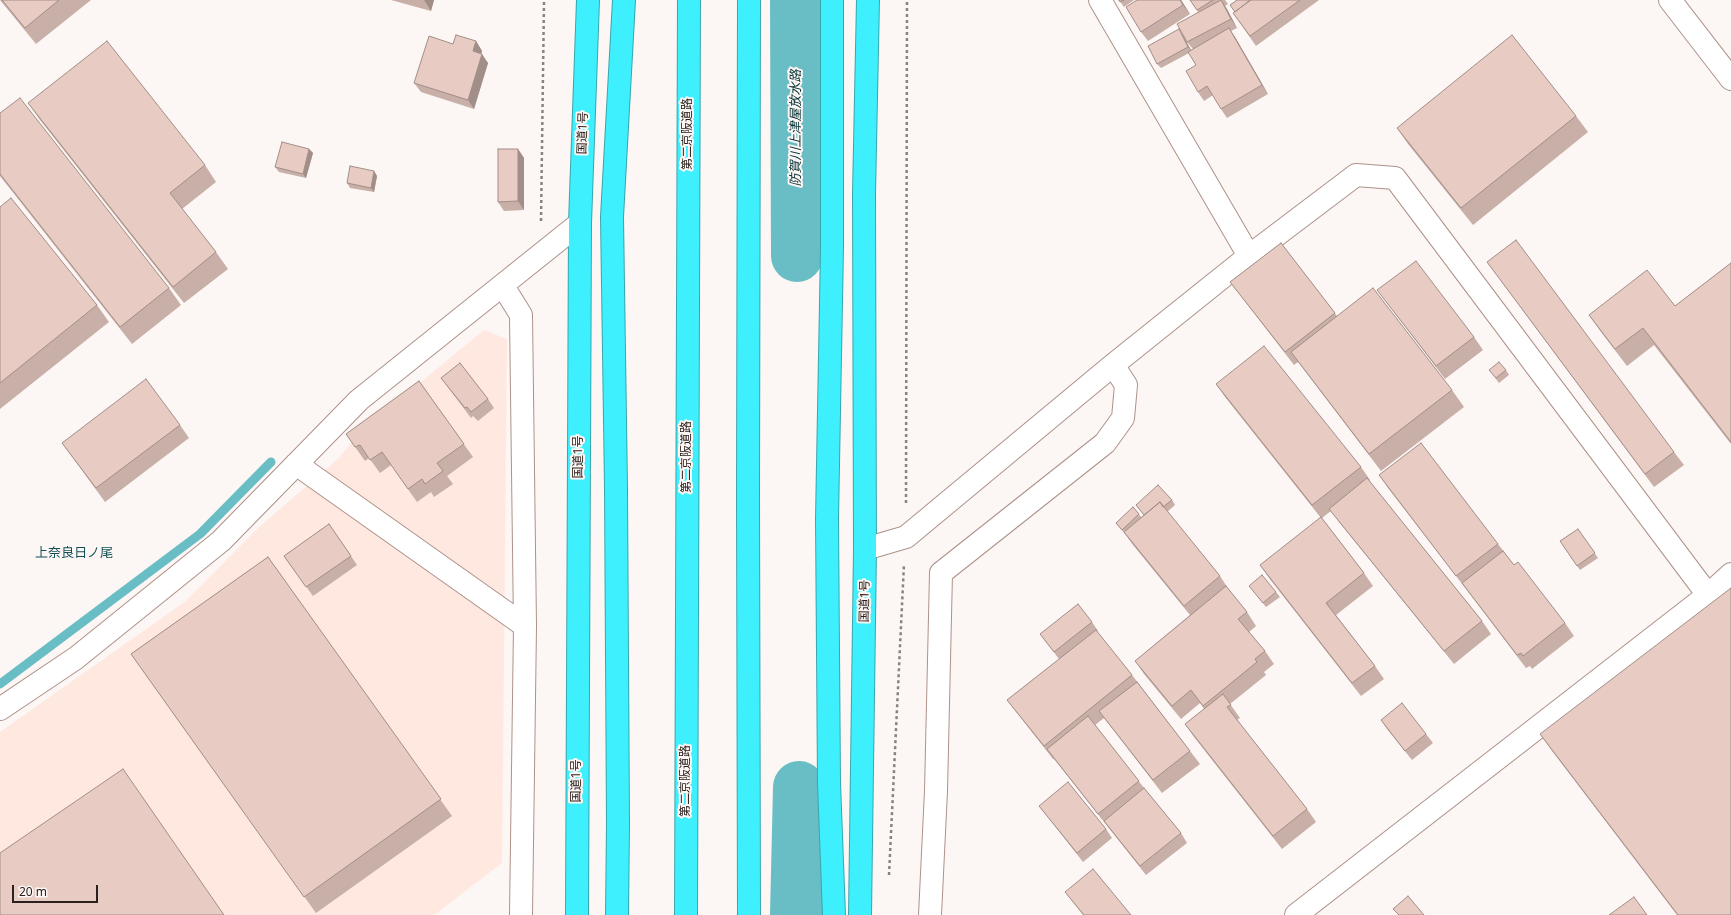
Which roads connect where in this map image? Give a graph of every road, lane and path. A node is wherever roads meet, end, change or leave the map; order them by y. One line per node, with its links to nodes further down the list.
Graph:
1 (588, 0): 11 (highway, 国道1号)
2 (624, 0): 25 (highway)
3 (689, 0): 26 (highway, 第二京阪道路)
4 (749, 0): 27 (highway)
5 (832, 0): 28 (highway)
6 (868, 0): 17 (highway, 国道1号)
7 (908, 0): 16 (path)
8 (1100, 0): 12 (street)
9 (1670, 0): 10 (street)
10 (1731, 79)
11 (580, 223): 13 (street); 24 (highway, 国道1号)
12 (1249, 256): 14 (street); 19 (street)
13 (502, 286): 15 (street); 20 (street)
14 (1113, 365): 16 (street); 30 (street)
15 (296, 464): 20 (street); 21 (street)
16 (906, 536): 17 (street); 22 (path)
17 (866, 549): 29 (highway, 国道1号)
18 (1731, 574): 19 (street)
19 (1708, 595): 31 (street)
20 (525, 626): 23 (street)
21 (0, 709)
22 (888, 880)
23 (521, 915)
24 (577, 915)
25 (617, 915)
26 (686, 915)
27 (748, 915)
28 (834, 915)
29 (860, 915)
30 (930, 915)
31 (1296, 915)

